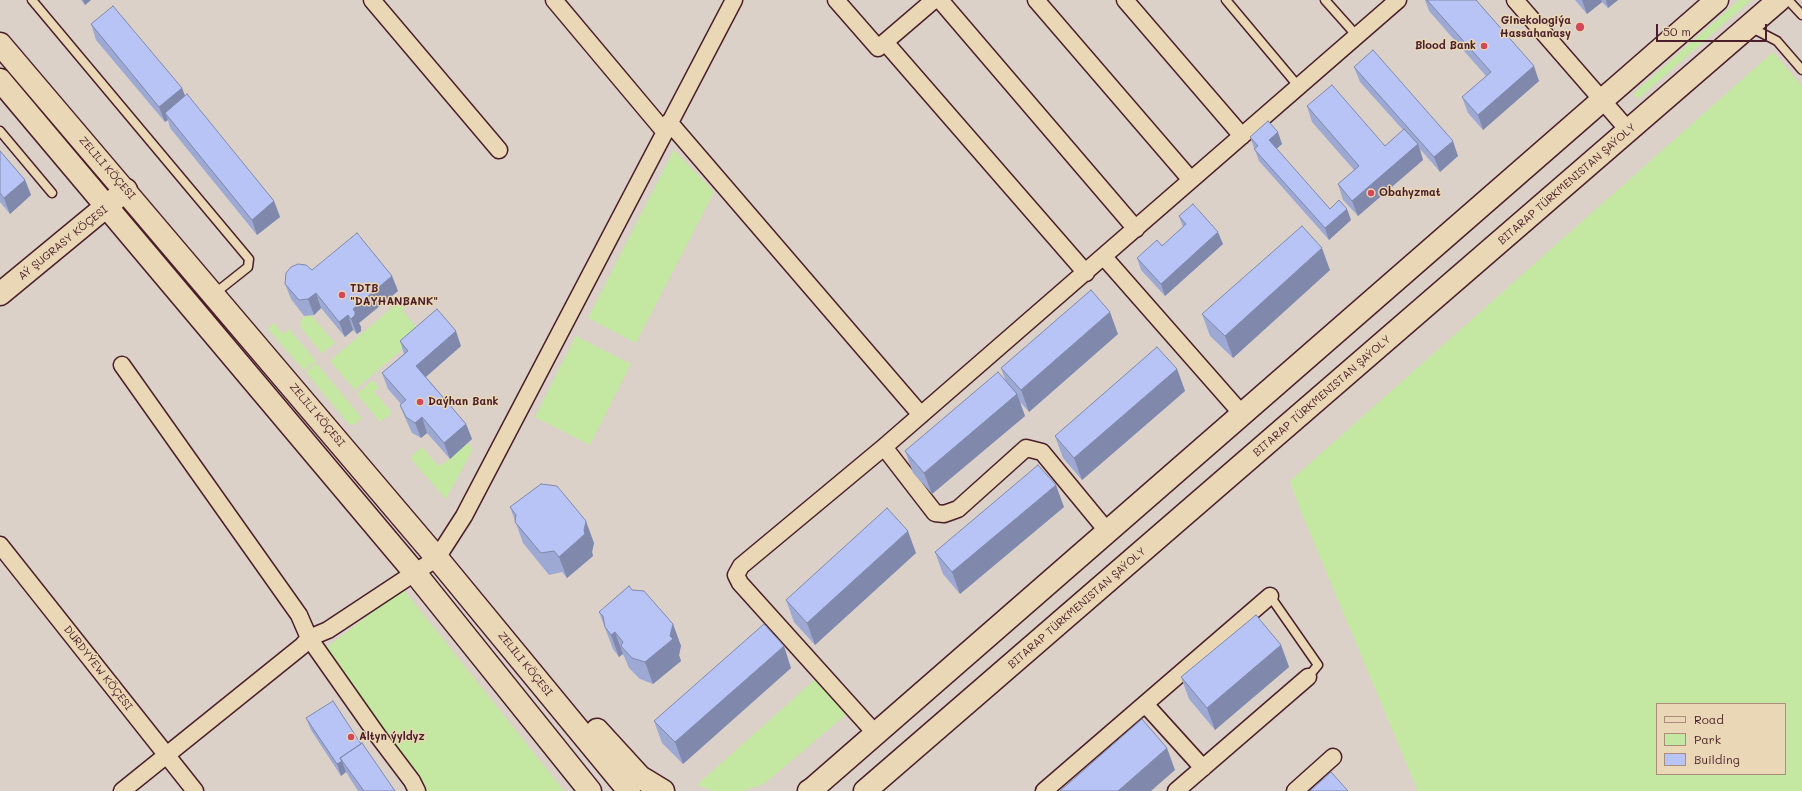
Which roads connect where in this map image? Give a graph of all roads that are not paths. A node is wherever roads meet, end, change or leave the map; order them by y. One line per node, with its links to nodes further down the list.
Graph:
1 (32, 0): 39 (lane)
2 (372, 0): 30 (street)
3 (554, 0): 26 (street)
4 (734, 0): 26 (street)
5 (836, 0): 20 (street)
6 (934, 0): 20 (street)
7 (940, 0): 35 (street)
8 (1036, 0): 31 (street)
9 (1125, 0): 29 (street)
10 (1226, 0): 24 (lane)
11 (1325, 0): 19 (lane)
12 (1398, 0): 19 (street)
13 (1515, 0): 25 (street)
14 (1718, 0): 25 (main road)
15 (1779, 0): 18 (main road, BITARAP TÜRKMENISTAN ŞAÝOLY)
16 (1788, 0): 17 (lane)
17 (1802, 15)
18 (1749, 26): 22 (lane); 28 (main road, BITARAP TÜRKMENISTAN ŞAÝOLY)
19 (1357, 36): 24 (street)
20 (885, 42): 37 (street)
21 (0, 44): 32 (main road, ZELILI KÖÇESI)
22 (1802, 70)
23 (0, 80): 34 (main road)
24 (1299, 87): 29 (street)
25 (1602, 100): 28 (street); 41 (main road)
26 (667, 127): 42 (street); 46 (street)
27 (0, 131): 33 (lane)
28 (1629, 131): 64 (main road, BITARAP TÜRKMENISTAN ŞAÝOLY)
29 (1242, 136): 31 (street)
30 (499, 150)
31 (1191, 180): 35 (street)
32 (126, 190): 34 (main road, AÝ ŞUGRASY KÖÇESI); 39 (main road, ZELILI KÖÇESI)
33 (52, 193)
34 (108, 206): 38 (main road, AÝ ŞUGRASY KÖÇESI); 47 (main road)
35 (1136, 229): 36 (street)
36 (1104, 257): 37 (street); 41 (street)
37 (1086, 273): 42 (street)
38 (0, 294)
39 (214, 294): 46 (main road, ZELILI KÖÇESI)
40 (122, 365): 49 (street)
41 (1242, 414): 44 (main road)
42 (921, 416): 43 (street)
43 (884, 447): 44 (street); 53 (street)
44 (1108, 532): 53 (main road)
45 (0, 545): 54 (street, DURDYÝEW KÖÇESI)
46 (437, 558): 47 (street); 52 (main road, ZELILI KÖÇESI)
47 (415, 573): 49 (street); 60 (main road)
48 (1270, 596): 50 (lane); 51 (street)
49 (309, 638): 54 (street); 59 (street)
50 (1308, 677): 56 (street)
51 (1145, 704): 56 (street); 65 (street)
52 (561, 708): 61 (main road, ZELILI KÖÇESI); 62 (main road)
53 (876, 734): 63 (main road)
54 (167, 755): 57 (street); 58 (street, DURDYÝEW KÖÇESI)
55 (1333, 756): 67 (street)
56 (1203, 768): 66 (street)
57 (122, 791)
58 (195, 791)
59 (417, 791)
60 (590, 791)
61 (629, 791)
62 (663, 791)
63 (810, 791)
64 (865, 791)
65 (1044, 791)
66 (1176, 791)
67 (1295, 791)

